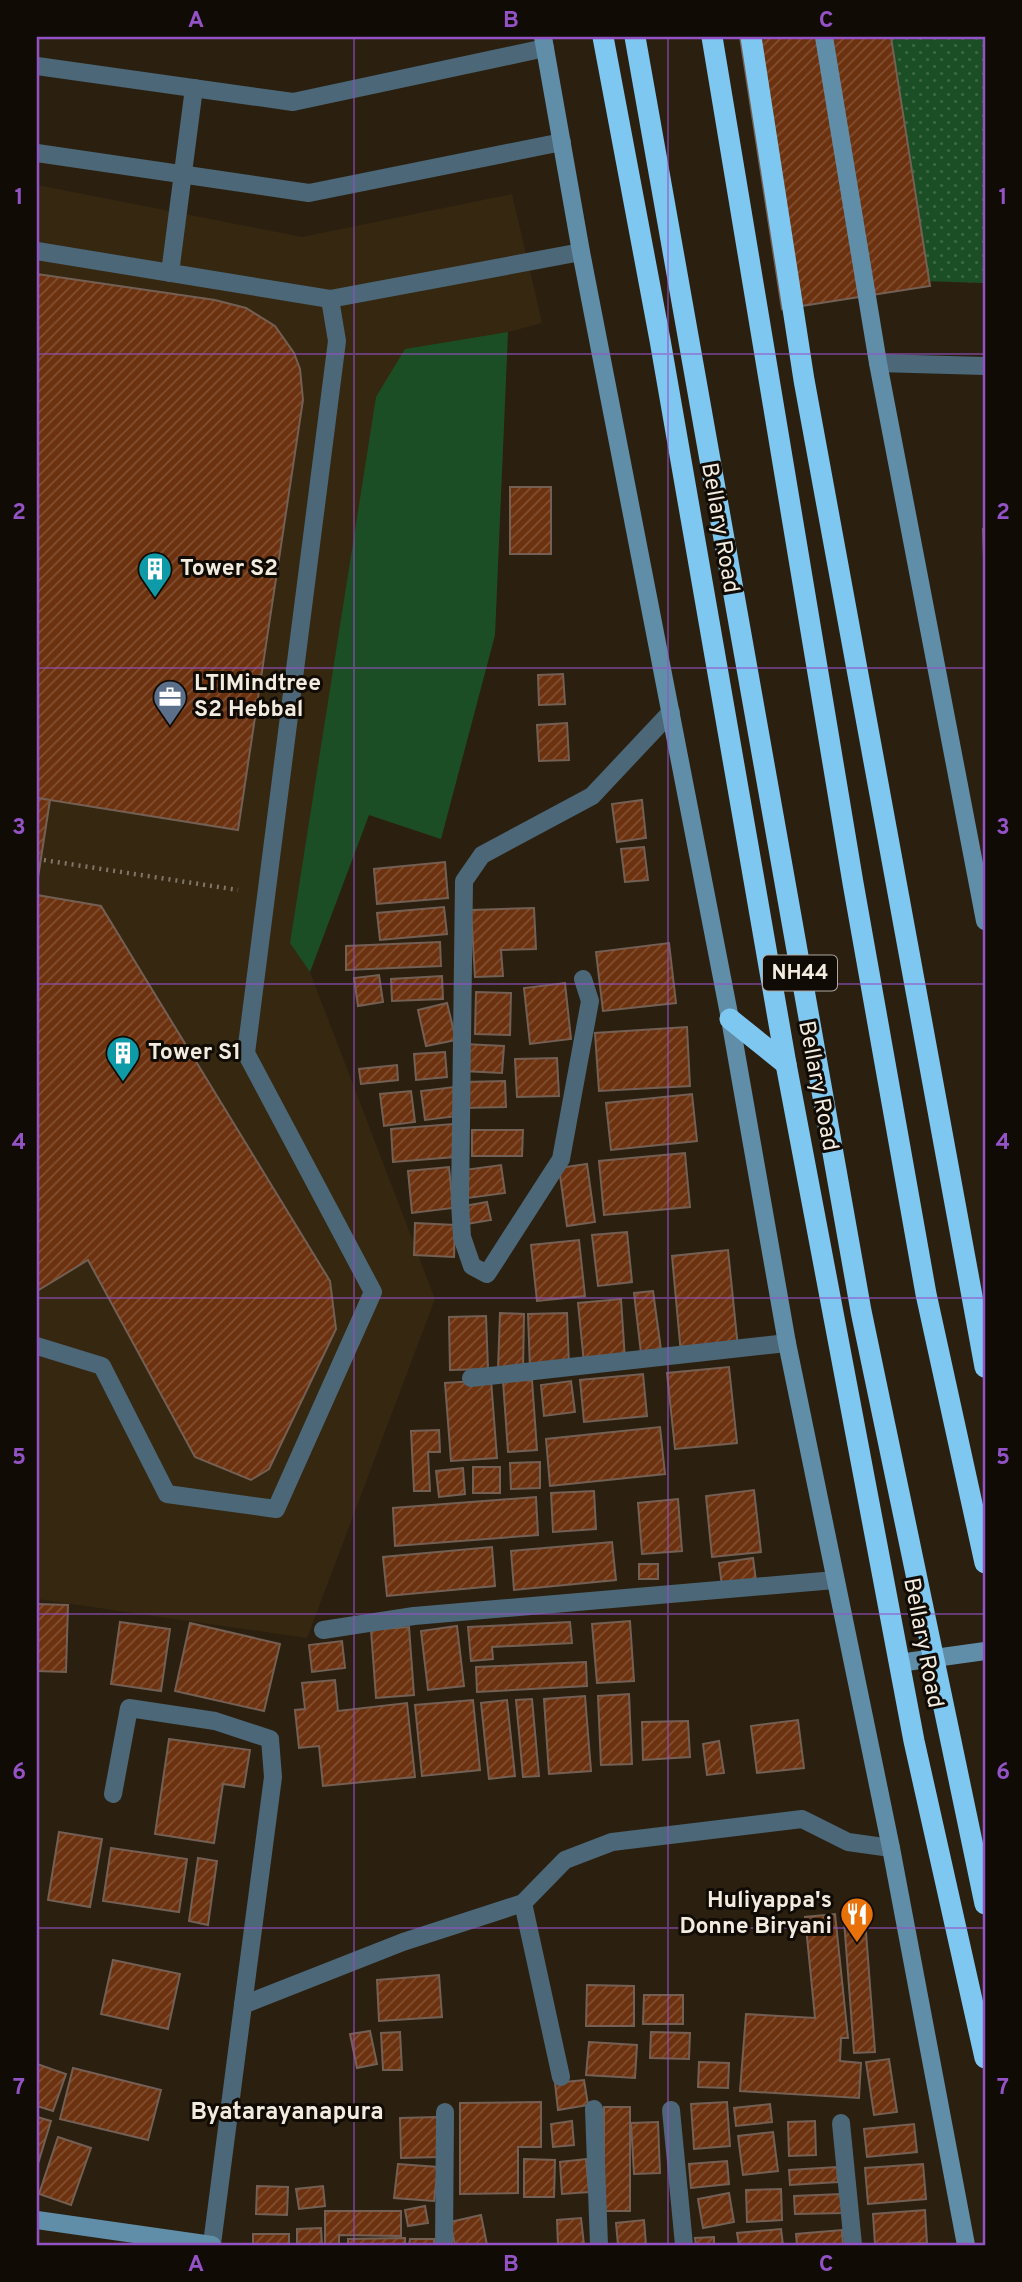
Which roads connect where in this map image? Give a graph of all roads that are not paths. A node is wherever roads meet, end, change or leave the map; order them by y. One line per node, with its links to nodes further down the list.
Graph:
1 (603, 37): 22 (highway, Bellary Road)
2 (635, 37): 35 (highway, Bellary Road / NH44)
3 (712, 37): 27 (highway, NH44)
4 (751, 37): 25 (highway)
5 (824, 37): 16 (street)
6 (544, 42): 8 (street); 9 (street)
7 (37, 66): 8 (street)
8 (194, 88): 11 (street)
9 (562, 142): 11 (street); 13 (street)
10 (37, 153): 11 (street)
11 (183, 175): 14 (street)
12 (37, 251): 14 (street)
13 (581, 252): 15 (street); 18 (street)
14 (170, 273): 15 (street)
15 (330, 299): 24 (street)
16 (878, 363): 17 (street); 19 (street)
17 (985, 366)
18 (671, 712): 20 (street); 21 (street)
19 (985, 921)
20 (583, 979)
21 (730, 1019): 22 (highway); 23 (street)
22 (786, 1064): 31 (highway, Bellary Road)
23 (787, 1343): 26 (street); 28 (street)
24 (37, 1346)
25 (985, 1367)
26 (471, 1378)
27 (985, 1563)
28 (835, 1580): 29 (street); 33 (street)
29 (323, 1630)
30 (985, 1651): 31 (street)
31 (899, 1663): 37 (highway, Bellary Road)
32 (113, 1794): 36 (street)
33 (891, 1848): 34 (street); 49 (street)
34 (523, 1903): 36 (street); 38 (street)
35 (985, 1905)
36 (243, 2005): 44 (street)
37 (985, 2058)
38 (561, 2077)
39 (594, 2109): 46 (street)
40 (671, 2110): 47 (street)
41 (445, 2112): 45 (street)
42 (841, 2123): 48 (street)
43 (37, 2220): 44 (street)
44 (212, 2245)
45 (444, 2245)
46 (599, 2245)
47 (684, 2245)
48 (853, 2245)
49 (966, 2245)

